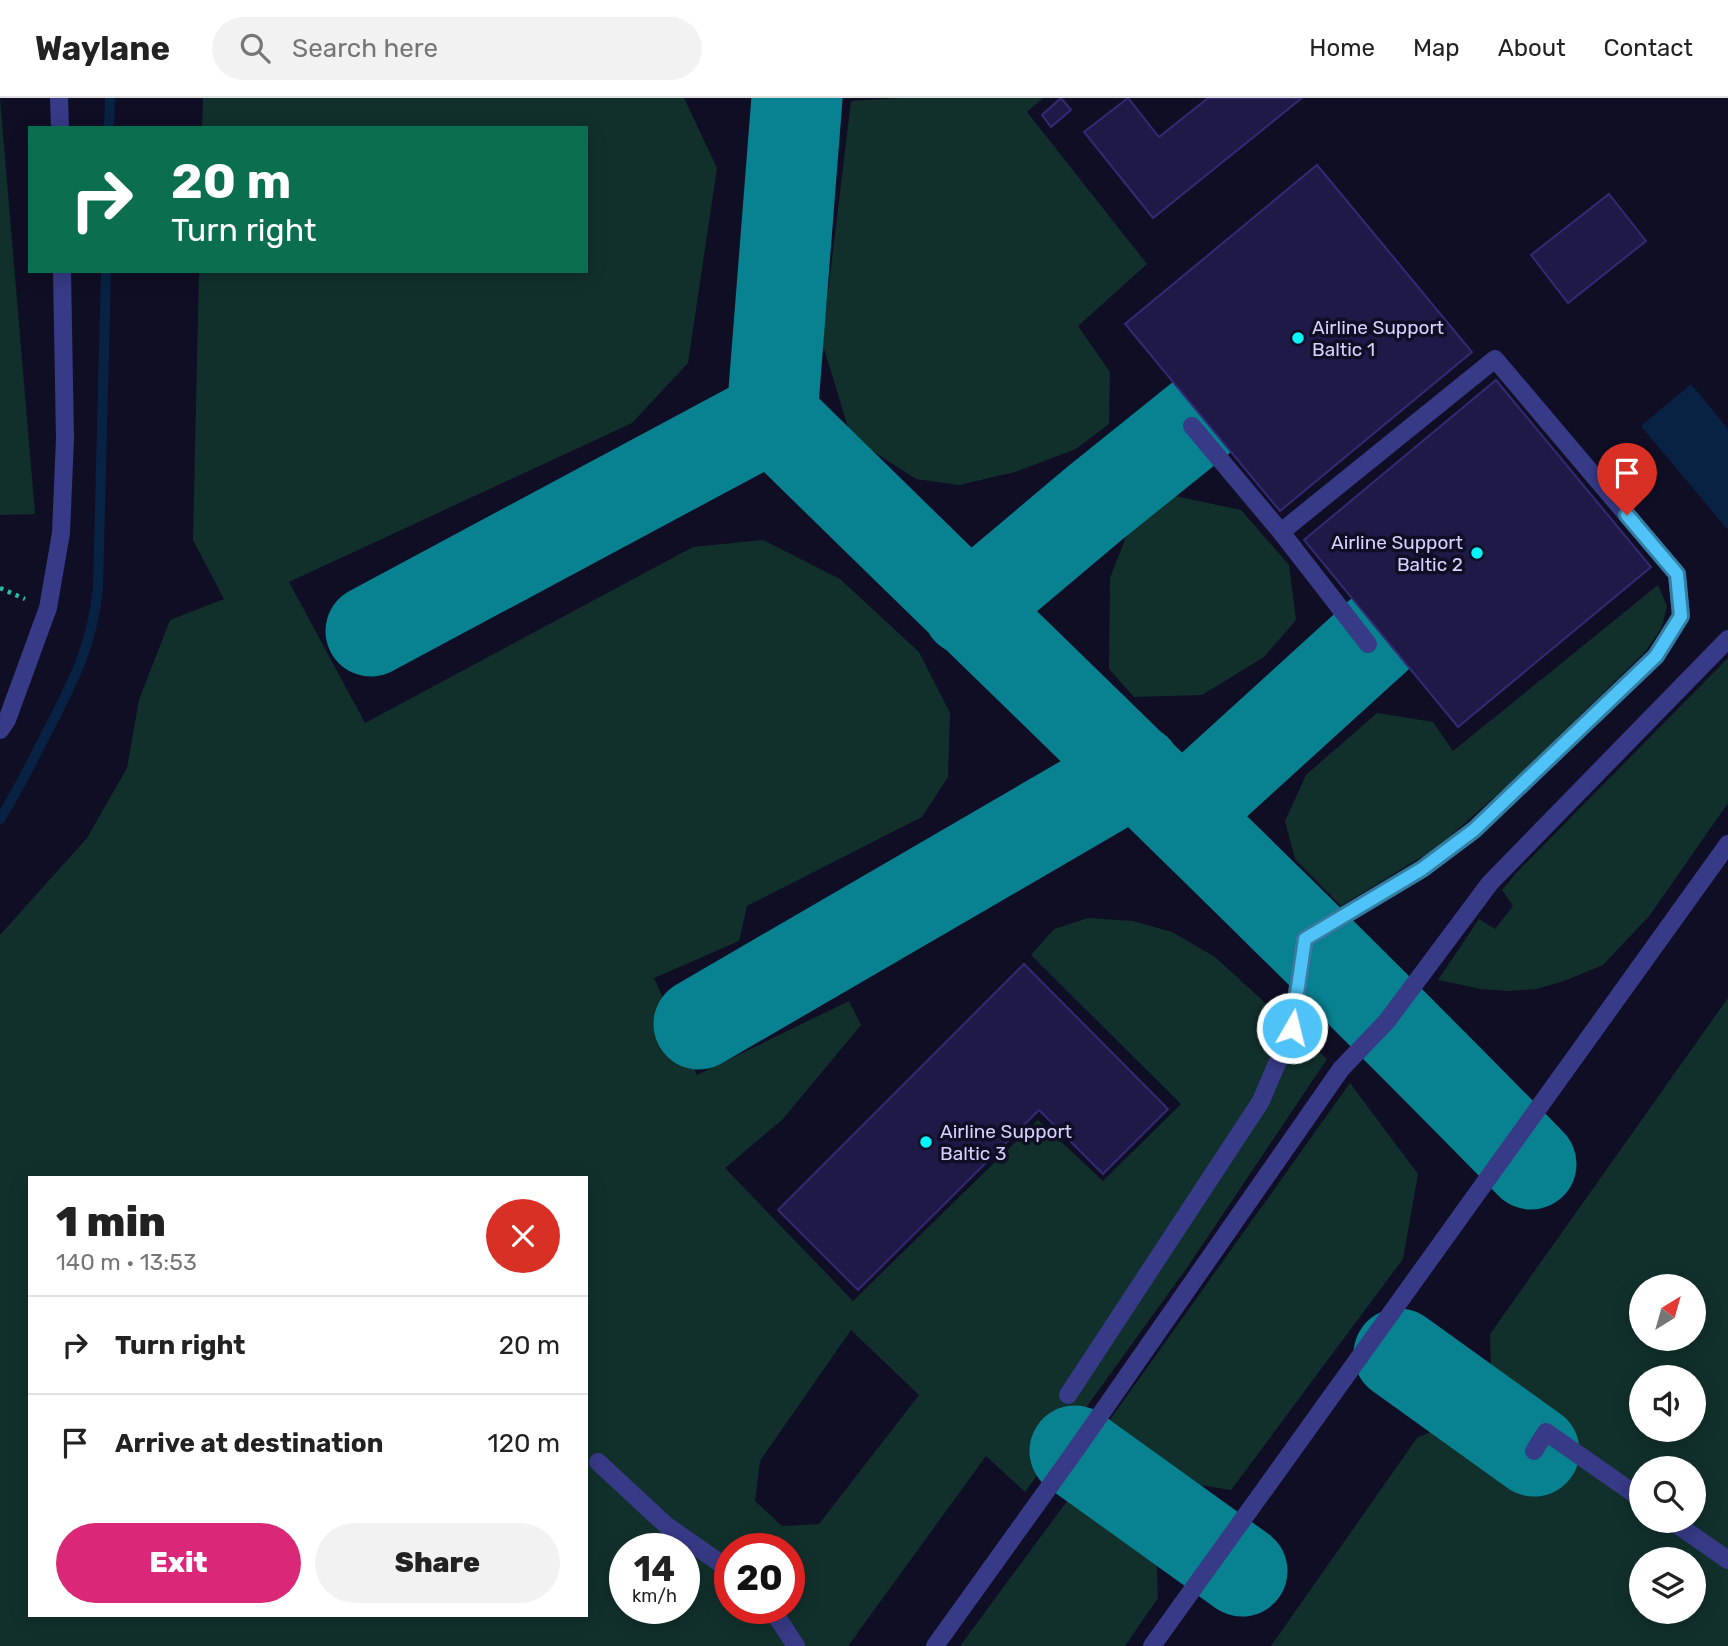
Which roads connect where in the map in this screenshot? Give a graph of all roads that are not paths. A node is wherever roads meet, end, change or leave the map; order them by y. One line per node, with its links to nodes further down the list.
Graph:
1 (59, 98): 2 (lane)
2 (60, 126)
3 (62, 273): 8 (lane)
4 (1192, 426): 5 (lane)
5 (1281, 532): 7 (lane); 10 (lane)
6 (1728, 639): 19 (lane)
7 (1368, 644)
8 (0, 730)
9 (1728, 844): 20 (lane)
10 (1068, 1395)
11 (1534, 1451): 13 (lane)
12 (598, 1462): 15 (lane)
13 (1629, 1490)
14 (1689, 1533): 16 (lane)
15 (714, 1559)
16 (1728, 1560)
17 (782, 1624): 18 (lane)
18 (796, 1646)
19 (935, 1646)
20 (1152, 1646)

